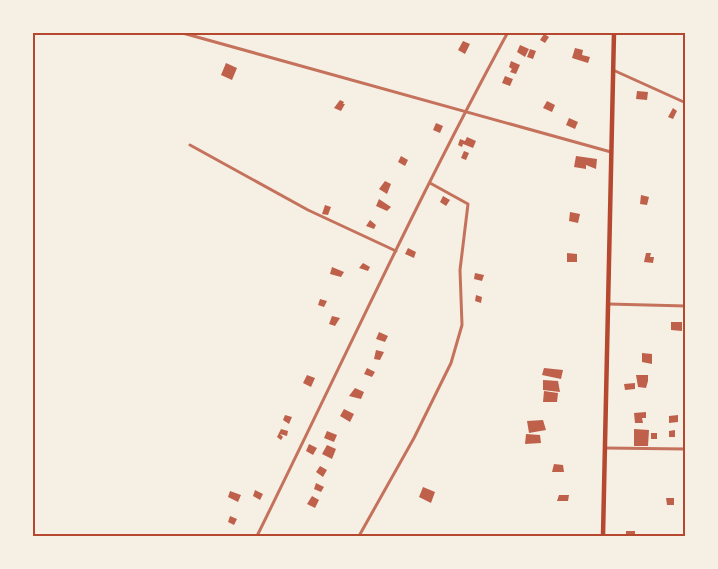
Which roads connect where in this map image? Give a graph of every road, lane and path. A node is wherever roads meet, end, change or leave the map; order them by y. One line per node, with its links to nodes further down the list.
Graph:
1 (179, 32): 6 (street)
2 (508, 32): 6 (street)
3 (614, 32): 4 (main road)
4 (613, 70): 5 (street); 8 (main road)
5 (686, 103)
6 (466, 112): 8 (street); 9 (street)
7 (190, 145): 10 (street)
8 (611, 152): 11 (main road)
9 (430, 183): 10 (street); 16 (street)
10 (396, 251): 15 (street)
11 (607, 304): 12 (street); 13 (main road)
12 (686, 306)
13 (604, 448): 14 (street); 17 (main road)
14 (686, 449)
15 (258, 536)
16 (359, 536)
17 (603, 536)

